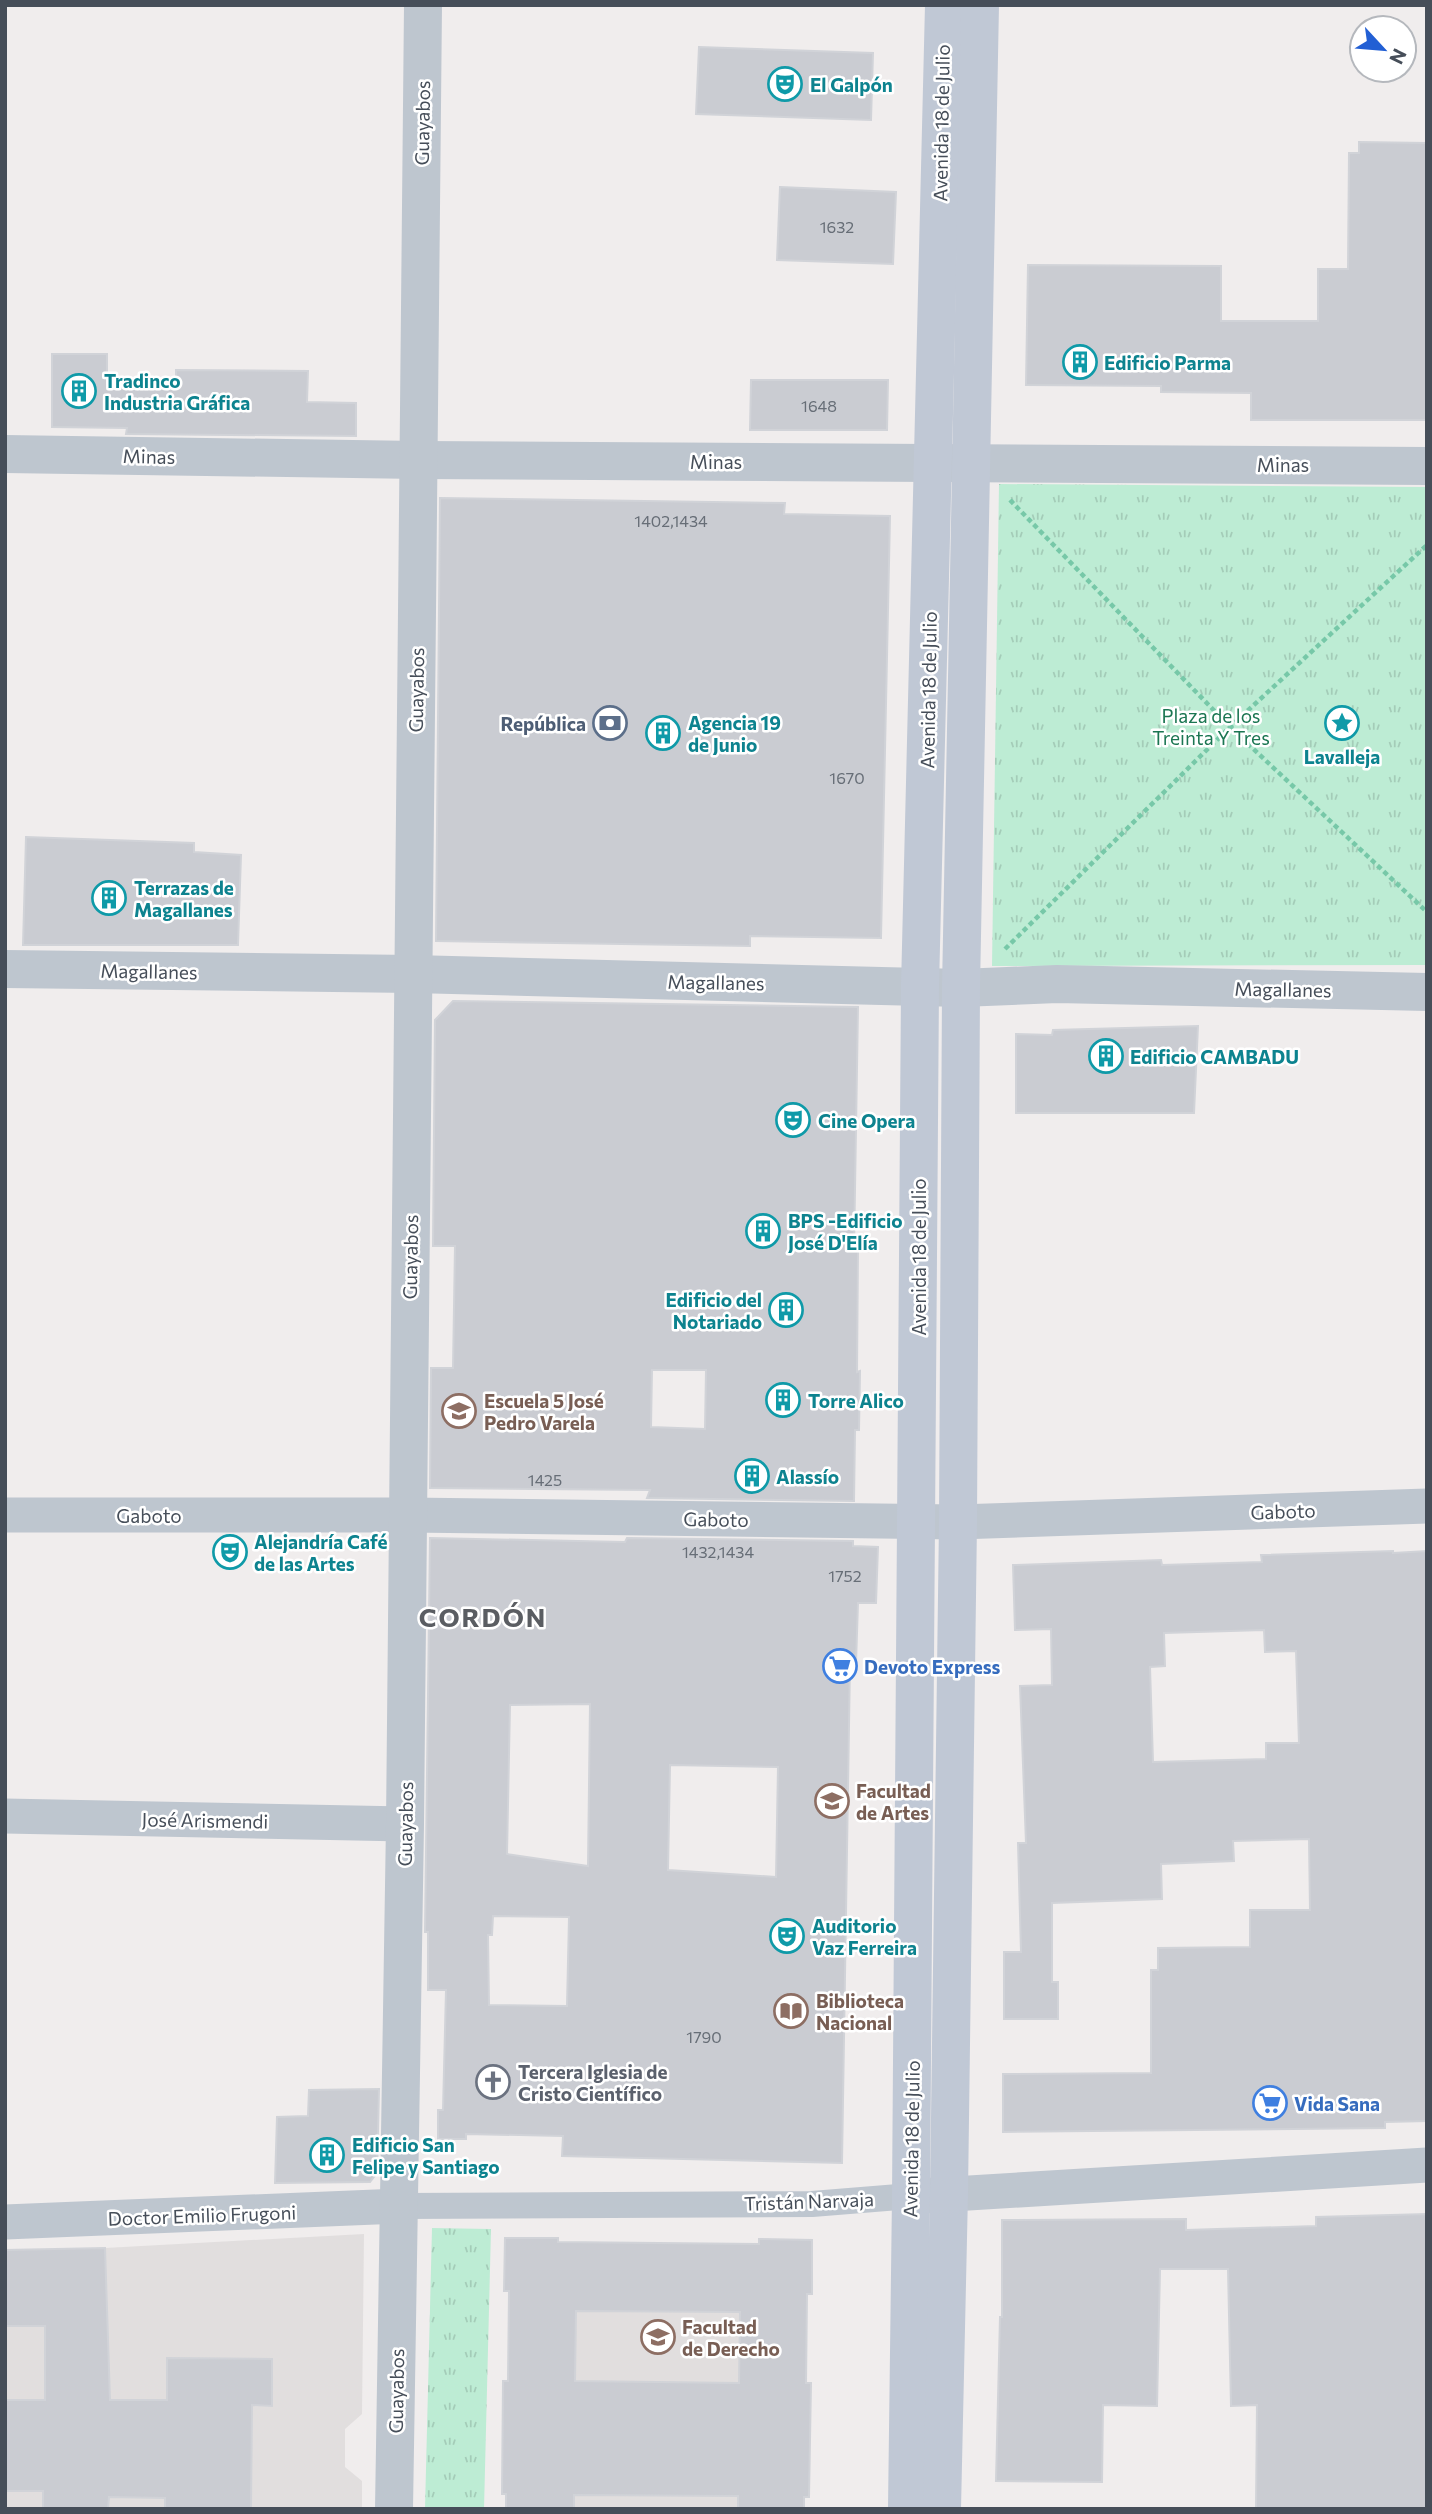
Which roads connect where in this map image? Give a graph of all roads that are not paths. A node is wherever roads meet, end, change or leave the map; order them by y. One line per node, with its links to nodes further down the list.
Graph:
1 (423, 5): 5 (street, Guayabos)
2 (944, 5): 6 (main road, Avenida 18 de Julio)
3 (979, 5): 7 (main road, Avenida 18 de Julio)
4 (5, 454): 5 (street, Minas)
5 (419, 460): 6 (street, Minas); 10 (street, Guayabos)
6 (934, 462): 7 (street, Minas); 11 (main road, Avenida 18 de Julio)
7 (972, 462): 8 (street, Minas); 12 (main road, Avenida 18 de Julio)
8 (1427, 466)
9 (5, 969): 10 (street, Magallanes)
10 (413, 974): 11 (street, Magallanes); 16 (street, Guayabos)
11 (920, 987): 12 (street, Magallanes); 17 (main road, Avenida 18 de Julio)
12 (961, 988): 13 (street, Magallanes); 18 (main road, Avenida 18 de Julio)
13 (1427, 992)
14 (1427, 1506): 18 (street, Gaboto)
15 (5, 1515): 16 (street, Gaboto)
16 (408, 1515): 17 (street, Gaboto); 20 (street, Guayabos)
17 (916, 1521): 18 (street, Gaboto); 23 (main road, Avenida 18 de Julio)
18 (958, 1522): 22 (main road, Avenida 18 de Julio)
19 (5, 1816): 20 (street, José Arismendi)
20 (405, 1824): 24 (street, Guayabos)
21 (1427, 2165): 22 (street, Tristán Narvaja)
22 (949, 2193): 23 (street, Tristán Narvaja); 28 (main road, Avenida 18 de Julio)
23 (911, 2196): 24 (street, Tristán Narvaja); 27 (main road, Avenida 18 de Julio)
24 (400, 2206): 25 (street, Doctor Emilio Frugoni); 26 (street, Guayabos)
25 (5, 2222)
26 (394, 2509)
27 (906, 2509)
28 (942, 2509)

